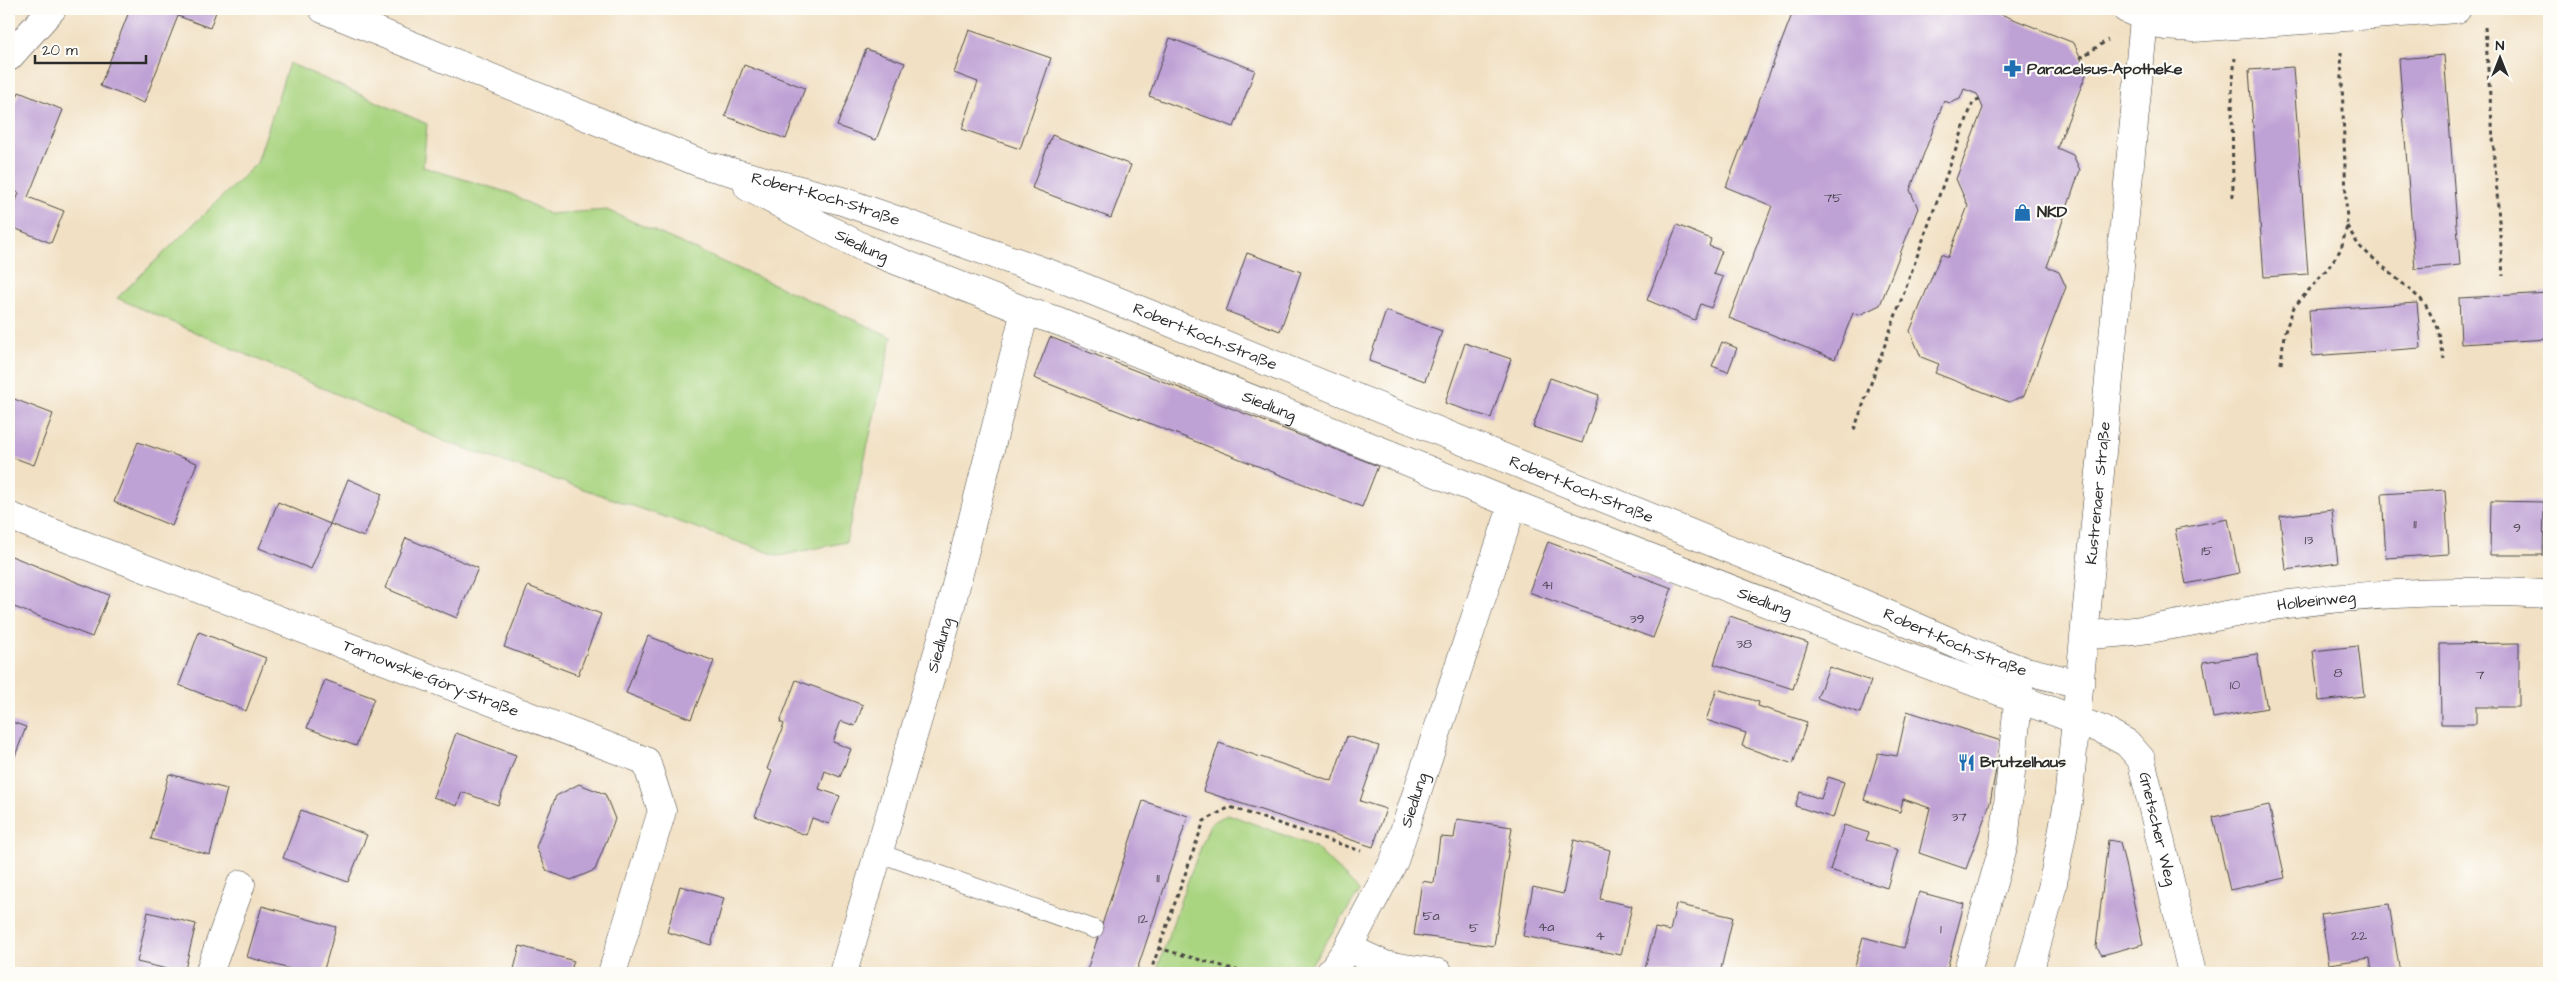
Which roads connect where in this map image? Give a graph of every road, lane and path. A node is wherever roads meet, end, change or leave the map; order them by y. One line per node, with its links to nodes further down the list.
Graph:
1 (52, 9): 8 (street)
2 (323, 9): 10 (street, Robert-Koch-Straße)
3 (2457, 9): 5 (street)
4 (2138, 11): 7 (street); 22 (street, Kustrenaer Straße)
5 (2340, 18): 7 (street); 12 (path)
6 (2484, 19): 13 (path)
7 (2238, 25): 11 (path)
8 (9, 57)
9 (1980, 100): 17 (path)
10 (705, 165): 14 (street, Siedlung); 21 (street, Robert-Koch-Straße)
11 (2233, 197)
12 (2347, 226): 15 (path); 16 (path)
13 (2503, 276)
14 (1025, 312): 18 (street, Siedlung); 28 (street, Siedlung)
15 (2444, 359)
16 (2280, 364)
17 (1854, 430)
18 (1513, 504): 23 (street, Siedlung); 29 (street, Siedlung)
19 (9, 516): 35 (street, Tarnowskie-Góry-Straße)
20 (2549, 594): 22 (street, Holbeinweg)
21 (1925, 632): 23 (street); 24 (street, Robert-Koch-Straße)
22 (2085, 635): 25 (street, Kustrenaer Straße)
23 (1915, 660): 26 (street, Siedlung)
24 (2022, 670): 25 (street, Robert-Koch-Straße); 26 (street)
25 (2080, 684): 27 (street, Kustrenaer Straße)
26 (2018, 699): 27 (street, Siedlung); 41 (street)
27 (2077, 720): 42 (street, Kustrenaer Straße); 43 (street, Gnetscher Weg)
28 (879, 853): 31 (lane); 36 (street, Siedlung)
29 (1394, 862): 32 (path); 33 (street, Siedlung)
30 (241, 884): 34 (street)
31 (1094, 929)
32 (1158, 948): 37 (path); 38 (path)
33 (1348, 948): 39 (street, Siedlung); 40 (street)
34 (209, 973)
35 (612, 973)
36 (843, 973)
37 (1150, 973)
38 (1247, 973)
39 (1330, 973)
40 (1439, 973)
41 (1968, 973)
42 (2030, 973)
43 (2192, 973)

